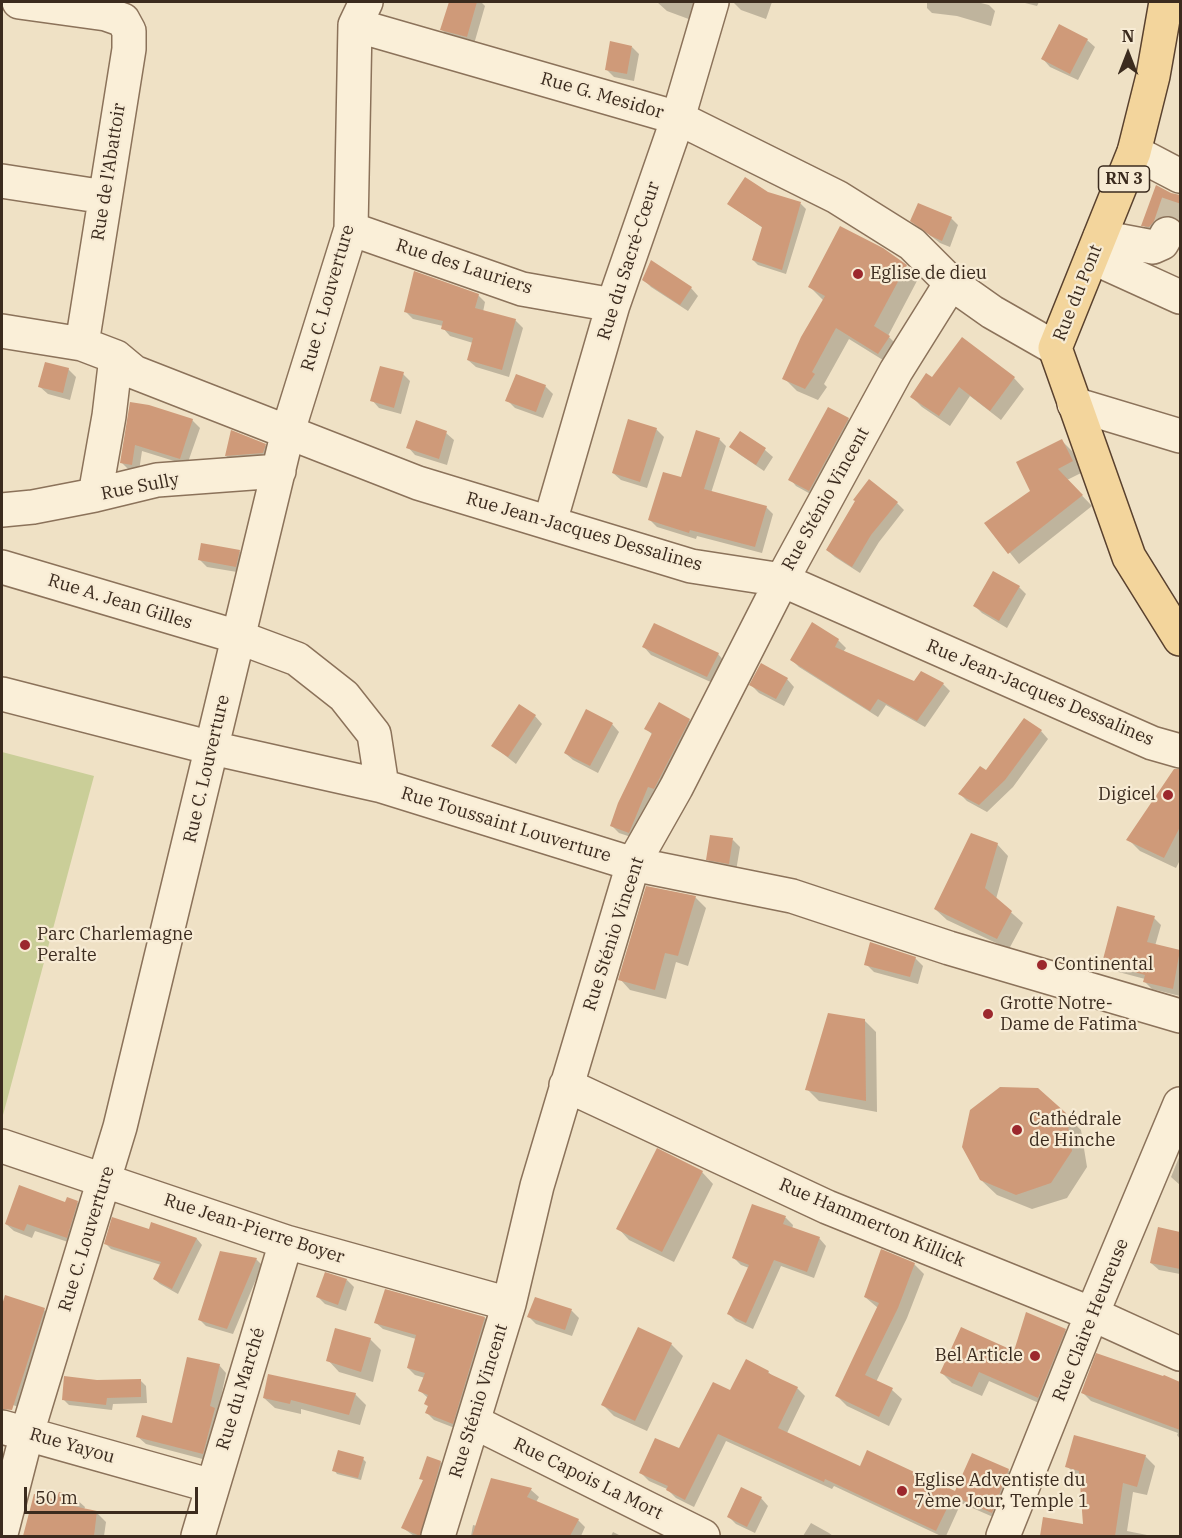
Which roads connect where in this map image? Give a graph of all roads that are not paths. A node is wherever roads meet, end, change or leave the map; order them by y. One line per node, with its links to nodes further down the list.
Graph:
1 (19, 2): 9 (street, Rue de l'Abattoir)
2 (712, 2): 5 (street, Rue du Sacré-Cœur)
3 (1166, 2): 6 (main road, Rue du Pont / RN 3)
4 (360, 13): 5 (street, Rue G. Mesidor); 10 (street, Rue C. Louverture)
5 (678, 118): 13 (street, Rue G. Mesidor); 15 (street, Rue du Sacré-Cœur)
6 (1134, 152): 7 (street); 12 (main road, Rue du Pont / RN 3)
7 (1180, 176)
8 (2, 181): 9 (street)
9 (105, 197): 17 (street, Rue de l'Abattoir)
10 (351, 229): 15 (street, Rue des Lauriers); 21 (street, Rue C. Louverture)
11 (1167, 234): 12 (street)
12 (1096, 247): 14 (street); 18 (main road, Rue du Pont / RN 3)
13 (951, 283): 18 (street, Rue G. Mesidor); 28 (street, Rue Sténio Vincent)
14 (1180, 297)
15 (613, 305): 26 (street, Rue du Sacré-Cœur)
16 (2, 330): 17 (street, Rue Jean-Jacques Dessalines)
17 (82, 344): 19 (street, Rue Jean-Jacques Dessalines)
18 (1055, 348): 20 (main road, Rue du Pont)
19 (116, 357): 21 (street, Rue Jean-Jacques Dessalines); 24 (street)
20 (1074, 404): 22 (street); 30 (main road, Rue du Pont)
21 (288, 431): 23 (street, Rue C. Louverture); 26 (street, Rue Jean-Jacques Dessalines)
22 (1180, 436)
23 (279, 471): 24 (street, Rue Sully); 29 (street, Rue C. Louverture)
24 (95, 495): 25 (street, Rue Sully)
25 (2, 510)
26 (550, 522): 28 (street, Rue Jean-Jacques Dessalines)
27 (2, 567): 29 (street, Rue A. Jean Gilles)
28 (782, 580): 33 (street, Rue Jean-Jacques Dessalines); 35 (street, Rue Sténio Vincent)
29 (238, 638): 32 (street, Rue C. Louverture); 34 (street, Rue A. Jean Gilles)
30 (1180, 639)
31 (2, 694): 32 (street, Rue Toussaint Louverture)
32 (212, 748): 34 (street, Rue Toussaint Louverture); 40 (street, Rue C. Louverture)
33 (1180, 751)
34 (382, 786): 35 (street, Rue Toussaint Louverture)
35 (633, 864): 36 (street, Rue Toussaint Louverture); 37 (street, Rue Sténio Vincent)
36 (1180, 1016)
37 (566, 1085): 42 (street, Rue Sténio Vincent); 43 (street, Rue Hammerton Killick)
38 (1180, 1104): 43 (street, Rue Claire Heureuse)
39 (2, 1146): 40 (street, Rue Jean-Pierre Boyer)
40 (105, 1180): 41 (street, Rue Jean-Pierre Boyer); 46 (street, Rue C. Louverture)
41 (286, 1242): 42 (street, Rue Jean-Pierre Boyer); 47 (street, Rue du Marché)
42 (509, 1304): 45 (street, Rue Sténio Vincent)
43 (1092, 1314): 44 (street, Rue Hammerton Killick); 52 (street, Rue Claire Heureuse)
44 (1180, 1354)
45 (474, 1422): 50 (street, Rue Sténio Vincent); 51 (street, Rue Capois La Mort)
46 (14, 1430): 47 (street, Rue Yayou); 48 (street, Rue C. Louverture)
47 (212, 1486): 49 (street, Rue du Marché)
48 (2, 1530)
49 (198, 1536)
50 (438, 1536)
51 (703, 1536)
52 (1003, 1536)

